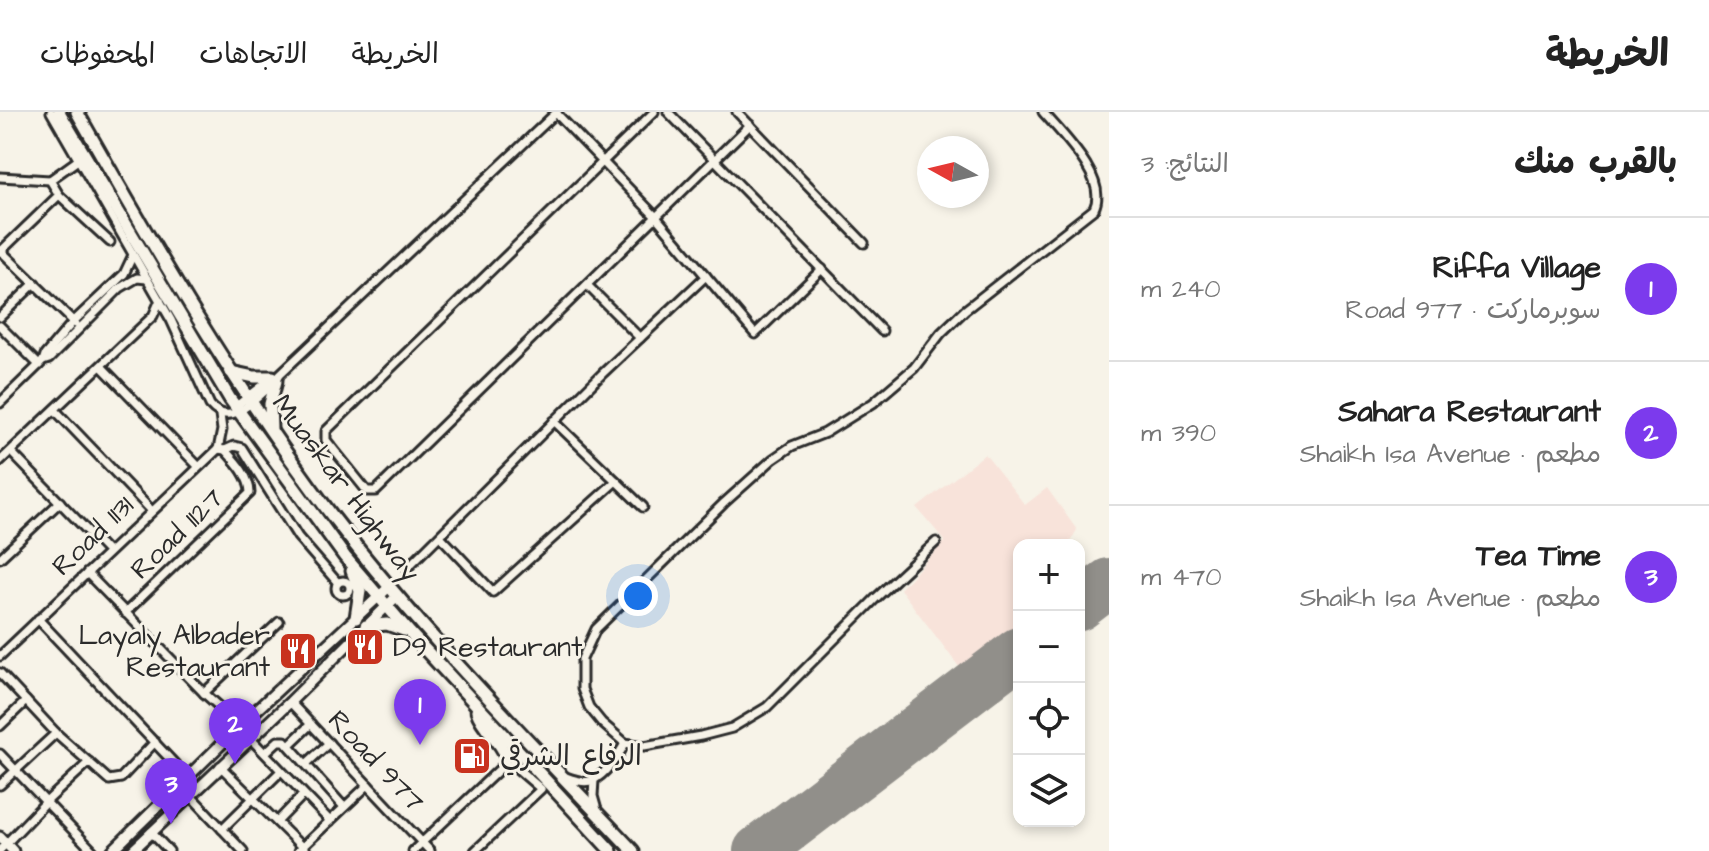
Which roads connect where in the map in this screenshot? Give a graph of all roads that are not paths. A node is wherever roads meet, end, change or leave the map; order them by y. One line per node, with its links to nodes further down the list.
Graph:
1 (51, 112): 11 (street)
2 (59, 112): 42 (main road, Muaskar Highway)
3 (77, 112): 37 (main road, Muaskar Highway)
4 (557, 112): 12 (street); 38 (street)
5 (654, 112): 12 (street)
6 (668, 112): 10 (street)
7 (737, 112): 9 (street)
8 (1043, 112): 85 (street)
9 (750, 125): 10 (street); 18 (street)
10 (716, 159): 16 (street); 21 (street)
11 (78, 160): 14 (street); 20 (street)
12 (603, 161): 16 (street); 25 (street)
13 (0, 177): 14 (street)
14 (50, 180): 15 (street)
15 (59, 195): 17 (street); 19 (street)
16 (656, 217): 22 (street); 25 (street)
17 (110, 242)
18 (864, 243)
19 (0, 251): 24 (street)
20 (133, 254): 23 (street); 30 (street)
21 (822, 269): 22 (street); 33 (street)
22 (706, 276): 34 (street)
23 (147, 279): 26 (street); 32 (street)
24 (35, 283): 27 (street); 30 (street)
25 (587, 285): 34 (street)
26 (160, 300): 28 (street); 29 (street)
27 (0, 317)
28 (150, 319): 29 (street); 36 (street)
29 (171, 320): 43 (street)
30 (73, 322): 32 (street); 35 (street)
31 (0, 326): 35 (street)
32 (80, 329): 35 (street)
33 (882, 331)
34 (640, 338): 44 (street)
35 (41, 363): 39 (street)
36 (101, 366): 41 (street); 49 (street)
37 (231, 372): 38 (main road); 40 (main road, Muaskar Highway)
38 (276, 377): 40 (street); 45 (main road)
39 (2, 397)
40 (250, 399): 42 (street); 45 (main road, Muaskar Highway)
41 (55, 410): 47 (street); 55 (street)
42 (237, 410): 43 (street); 59 (main road, Muaskar Highway)
43 (220, 415): 46 (street)
44 (554, 421): 50 (street); 56 (street)
45 (272, 433): 64 (main road, Muaskar Highway)
46 (221, 450): 49 (street, Road 1131); 51 (street); 52 (street, Road 1127)
47 (11, 452): 48 (street); 53 (street)
48 (0, 461)
49 (198, 466): 55 (street, Road 1131)
50 (616, 481): 54 (street); 56 (street)
51 (262, 482): 52 (street); 63 (street)
52 (250, 493): 66 (street, Road 1127)
53 (60, 502): 58 (street); 60 (street)
54 (643, 507)
55 (151, 510): 58 (street, Road 1131)
56 (440, 536): 61 (street)
57 (936, 542): 85 (street)
58 (108, 552): 62 (street, Road 1131)
59 (345, 557): 65 (main road, Muaskar Highway); 67 (main road)
60 (0, 558)
61 (407, 568)
62 (87, 573): 66 (street); 68 (street, Road 1131)
63 (338, 583)
64 (393, 592): 65 (street); 97 (main road, Muaskar Highway)
65 (383, 601): 67 (street); 70 (street); 71 (main road, Muaskar Highway)
66 (125, 613): 74 (street)
67 (356, 618): 96 (street)
68 (38, 619): 72 (street, Road 1131); 83 (street)
69 (279, 622): 74 (street)
70 (366, 626): 71 (main road); 76 (street)
71 (410, 633): 77 (main road, Muaskar Highway)
72 (0, 656)
73 (0, 673): 75 (street)
74 (204, 693): 78 (street)
75 (26, 701): 80 (street); 81 (street)
76 (290, 702): 79 (street, Road 977); 82 (street)
77 (475, 703): 90 (main road); 93 (main road, Muaskar Highway)
78 (229, 715)
79 (311, 724): 84 (street, Road 977); 86 (street)
80 (0, 726)
81 (56, 733): 89 (street); 94 (street)
82 (250, 738): 87 (street); 92 (street)
83 (155, 742): 89 (street); 96 (street)
84 (329, 743): 91 (street); 100 (street, Road 977)
85 (625, 743): 98 (street)
86 (289, 745): 87 (street); 91 (street)
87 (265, 753): 95 (street)
88 (0, 754): 94 (street)
89 (89, 762): 104 (street)
90 (510, 762): 93 (main road); 111 (street); 121 (street)
91 (306, 764): 105 (street)
92 (220, 766): 101 (street); 103 (street)
93 (535, 769): 122 (main road, Muaskar Highway)
94 (15, 770): 99 (street); 104 (street)
95 (281, 771): 102 (street); 103 (street)
96 (187, 777): 115 (street)
97 (563, 777): 98 (street); 106 (main road, Muaskar Highway)
98 (594, 780): 106 (street)
99 (0, 785)
100 (368, 785): 105 (street); 111 (street, Road 977)
101 (190, 795): 109 (street); 110 (street)
102 (303, 795): 107 (street); 108 (street)
103 (252, 798): 108 (street); 109 (street)
104 (46, 802): 112 (street); 114 (street)
105 (344, 807): 107 (street)
106 (598, 814): 123 (main road, Muaskar Highway)
107 (330, 821): 113 (street)
108 (277, 822): 113 (street)
109 (222, 829): 118 (street)
110 (151, 832): 116 (street); 117 (street)
111 (422, 843): 119 (street); 120 (street, Road 977)
112 (5, 846)
113 (302, 850)
114 (93, 851)
115 (112, 851)
116 (132, 851)
117 (169, 851)
118 (243, 851)
119 (413, 851)
120 (430, 851)
121 (475, 851)
122 (611, 851)
123 (633, 851)

